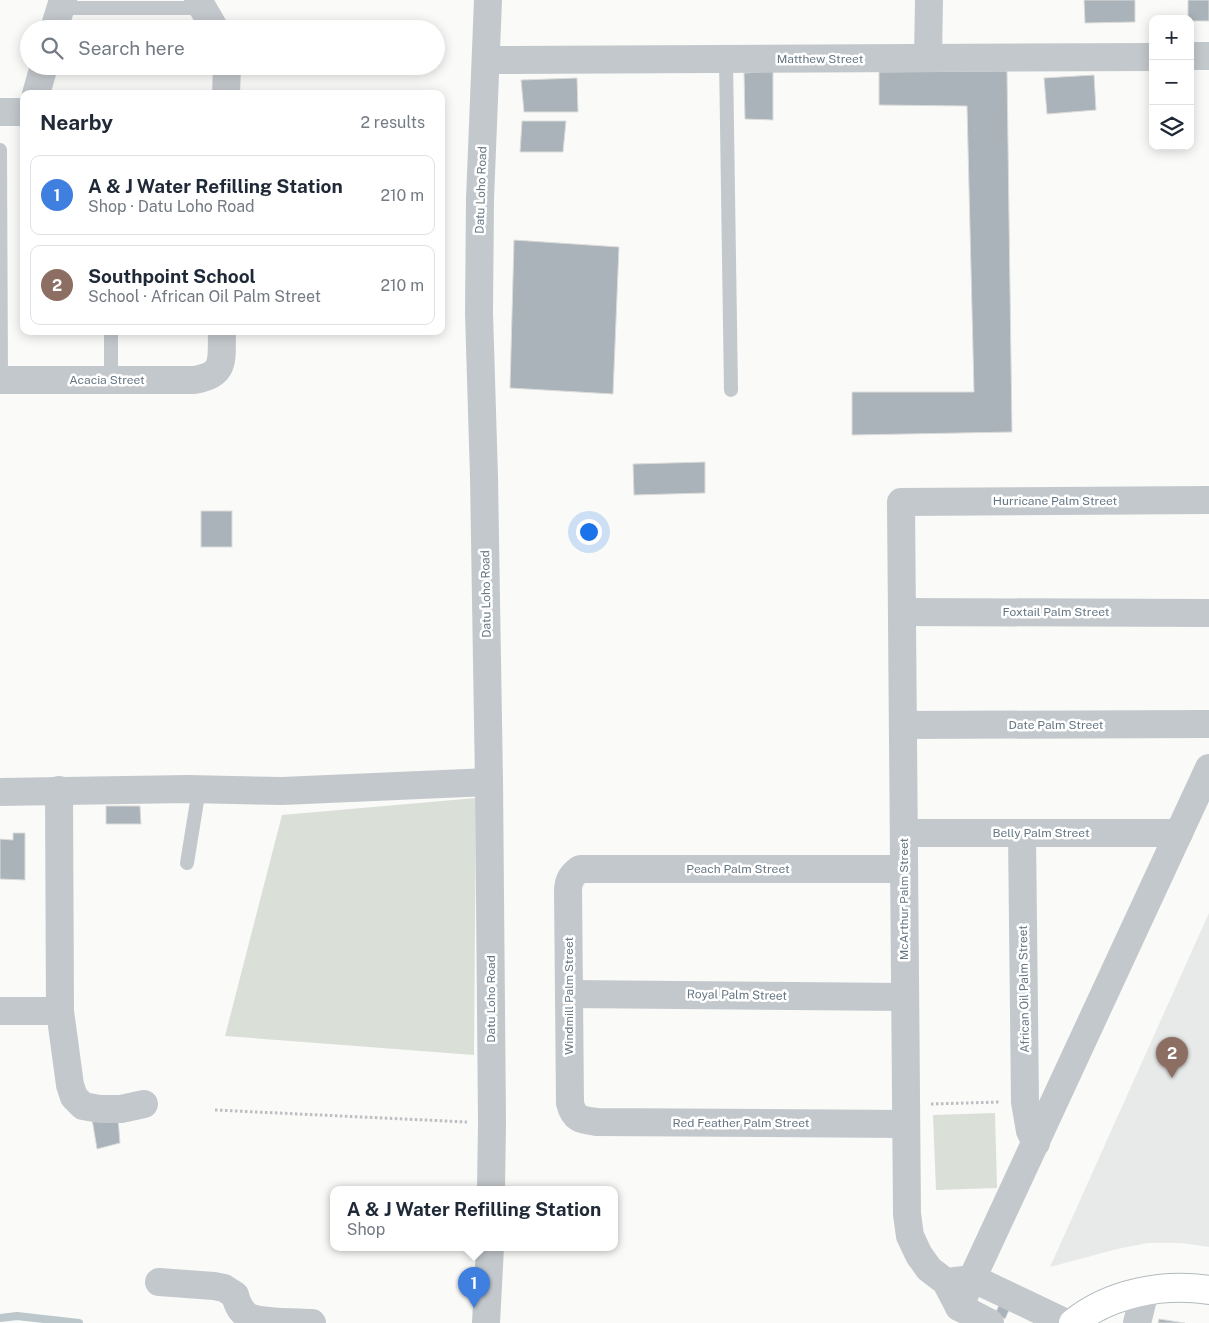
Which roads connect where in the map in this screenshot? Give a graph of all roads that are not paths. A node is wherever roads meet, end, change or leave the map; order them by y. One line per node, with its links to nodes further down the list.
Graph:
1 (488, 0): 10 (street, Datu Loho Road)
2 (929, 0): 8 (street)
3 (59, 12): 4 (lane)
4 (205, 12)
5 (1149, 56): 8 (street, Matthew Street)
6 (1194, 56): 7 (street)
7 (1209, 56)
8 (928, 58): 9 (street, Matthew Street)
9 (726, 59): 10 (street, Matthew Street); 22 (lane)
10 (487, 60): 30 (street, Datu Loho Road)
11 (41, 75): 13 (street)
12 (227, 75): 14 (street)
13 (37, 90)
14 (226, 90)
15 (0, 112): 16 (street)
16 (20, 112)
17 (0, 150): 20 (lane)
18 (111, 335): 21 (lane)
19 (222, 335): 21 (street, Acacia Street)
20 (0, 380): 21 (street, Acacia Street)
21 (110, 380)
22 (731, 390)
23 (1209, 500): 24 (street, Hurricane Palm Street)
24 (901, 502): 25 (street, McArthur Palm Street)
25 (902, 612): 26 (street, Foxtail Palm Street); 28 (street, McArthur Palm Street)
26 (1209, 613)
27 (1209, 724): 28 (street, Date Palm Street)
28 (903, 725): 34 (street, McArthur Palm Street)
29 (1209, 768): 36 (street)
30 (489, 782): 31 (street); 48 (street, Datu Loho Road)
31 (198, 789): 32 (street); 37 (lane)
32 (59, 790): 33 (street); 43 (street)
33 (0, 792)
34 (904, 833): 35 (street, Belly Palm Street); 38 (street, McArthur Palm Street)
35 (1022, 833): 36 (street, Belly Palm Street); 47 (street, African Oil Palm Street)
36 (1179, 833): 47 (street)
37 (187, 863)
38 (904, 869): 39 (street, Peach Palm Street); 41 (street, McArthur Palm Street)
39 (573, 874): 40 (street, Windmill Palm Street)
40 (569, 994): 41 (street, Royal Palm Street); 46 (street, Windmill Palm Street)
41 (905, 997): 45 (street, McArthur Palm Street)
42 (0, 1011): 43 (street)
43 (60, 1011): 44 (street)
44 (144, 1104)
45 (906, 1114): 46 (street, Red Feather Palm Street); 52 (street, McArthur Palm Street)
46 (577, 1117)
47 (1036, 1143): 50 (street)
48 (491, 1186)
49 (490, 1251): 57 (street)
50 (974, 1279): 52 (street); 55 (street); 59 (street)
51 (159, 1282): 56 (street)
52 (946, 1282): 55 (street, McArthur Palm Street)
53 (1209, 1290): 54 (main road)
54 (1145, 1291): 60 (main road); 61 (street)
55 (960, 1307): 58 (street)
56 (312, 1323)
57 (486, 1323)
58 (990, 1323)
59 (1066, 1323)
60 (1073, 1323)
61 (1137, 1323)

